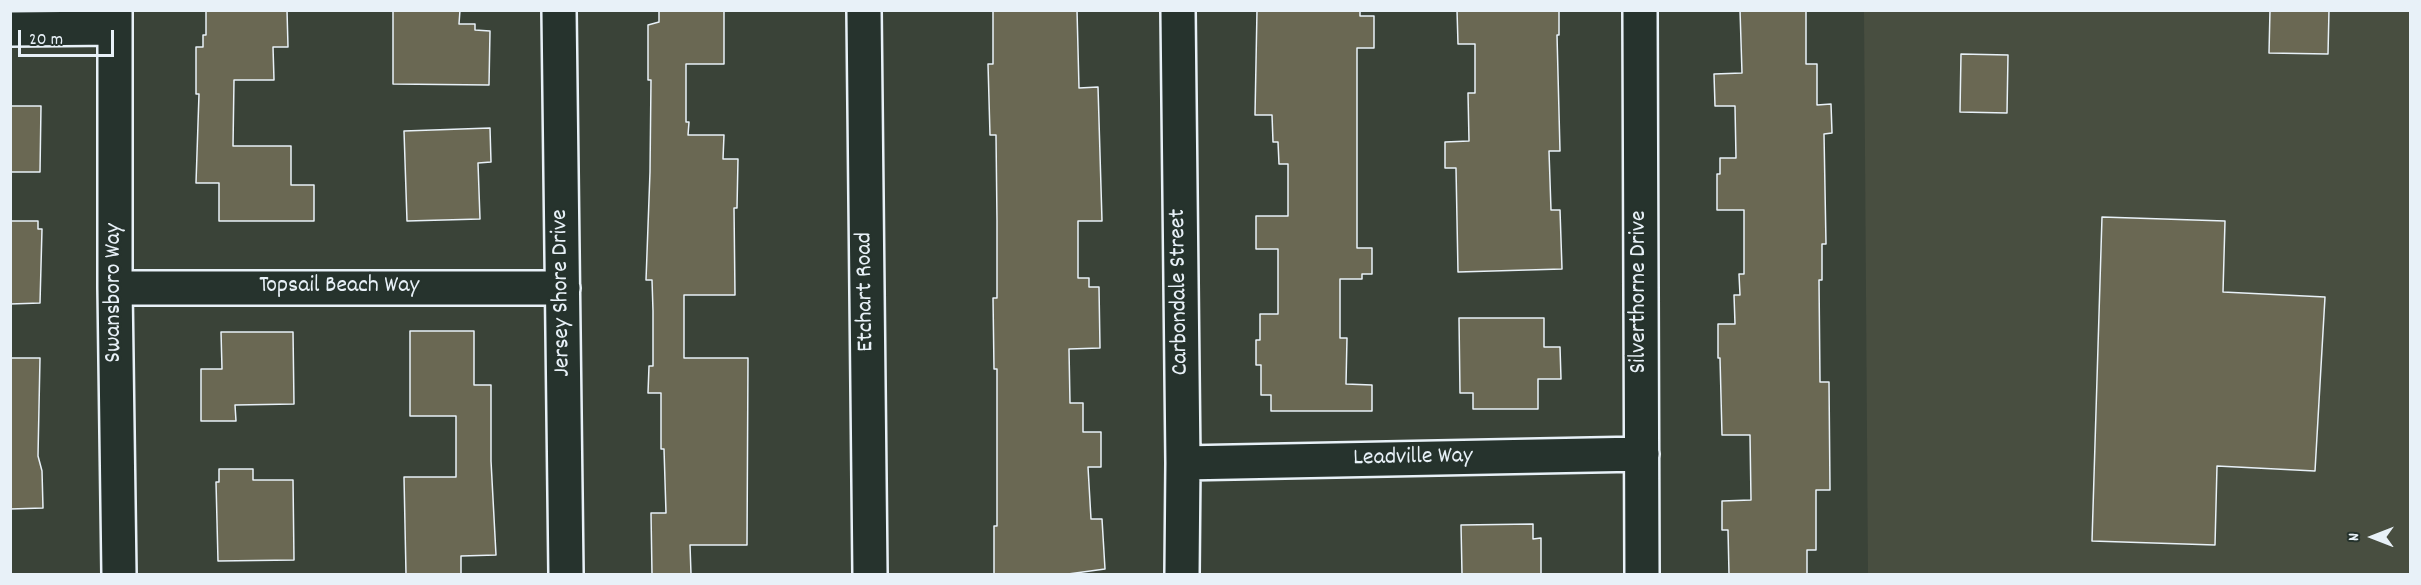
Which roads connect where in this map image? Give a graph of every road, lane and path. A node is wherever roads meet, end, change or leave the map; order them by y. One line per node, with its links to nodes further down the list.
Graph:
1 (559, 10): 8 (street, Jersey Shore Drive)
2 (864, 10): 13 (street, Etchart Road)
3 (1178, 10): 10 (street, Carbondale Street)
4 (1640, 10): 9 (street, Silverthorne Drive)
5 (115, 20): 6 (street); 7 (street, Swansboro Way)
6 (10, 29)
7 (115, 288): 8 (street, Topsail Beach Way); 11 (street, Swansboro Way)
8 (563, 288): 12 (street, Jersey Shore Drive)
9 (1642, 454): 10 (street, Leadville Way); 15 (street, Silverthorne Drive)
10 (1183, 463): 14 (street, Carbondale Street)
11 (119, 574)
12 (566, 574)
13 (870, 574)
14 (1182, 574)
15 (1642, 574)

